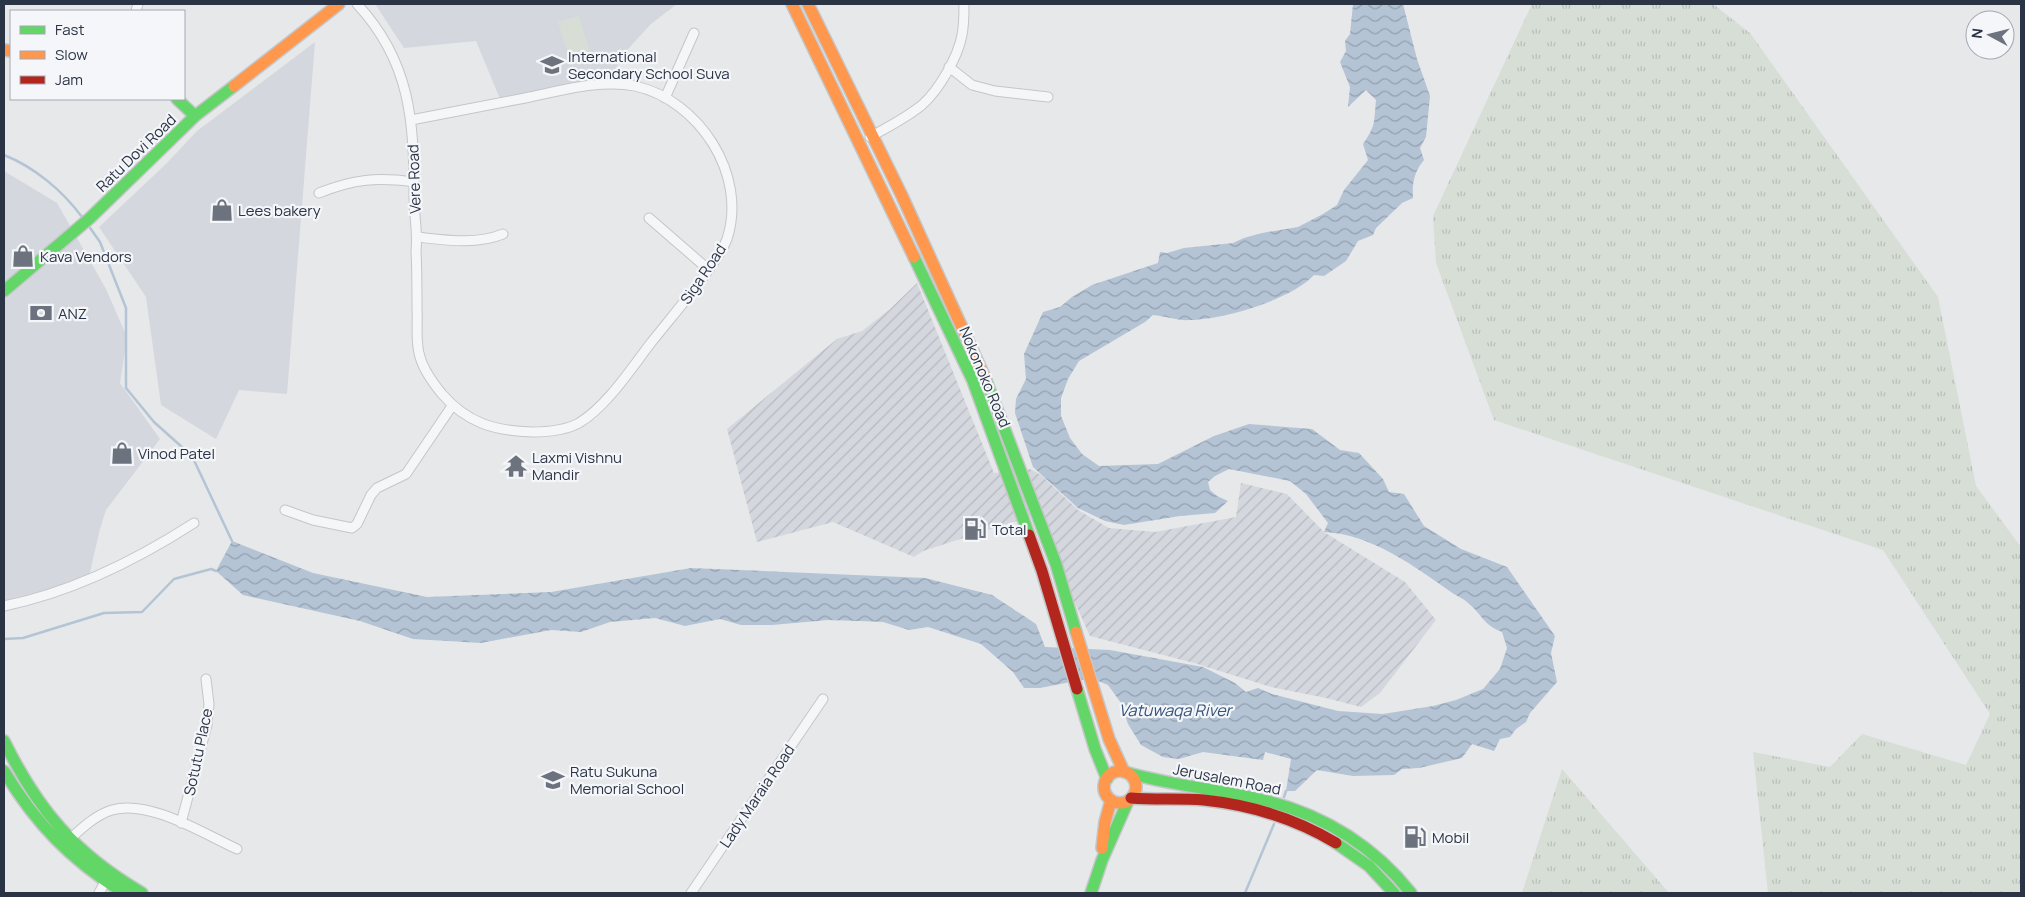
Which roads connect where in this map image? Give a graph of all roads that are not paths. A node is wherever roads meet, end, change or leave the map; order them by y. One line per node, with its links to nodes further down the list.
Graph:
1 (339, 4): 11 (main road, Ratu Dovi Road)
2 (356, 4): 12 (street, Vere Road)
3 (792, 4): 14 (main road, Nokonoko Road)
4 (808, 4): 13 (main road, Nokonoko Road)
5 (964, 4): 7 (street)
6 (694, 33): 9 (street)
7 (949, 67): 8 (street); 13 (street)
8 (1048, 97)
9 (665, 98): 12 (street, Siga Road); 20 (street, Siga Road)
10 (178, 100): 11 (main road)
11 (195, 116): 21 (main road, Ratu Dovi Road)
12 (411, 120): 15 (street, Vere Road)
13 (871, 136): 14 (street); 24 (main road, Nokonoko Road)
14 (860, 143): 25 (main road, Nokonoko Road)
15 (414, 182): 16 (street); 19 (street, Vere Road)
16 (319, 193)
17 (649, 218): 20 (street)
18 (503, 234): 19 (street)
19 (417, 238): 22 (street, Vere Road)
20 (709, 270): 23 (street, Siga Road)
21 (4, 291)
22 (424, 367): 23 (street, Siga Road)
23 (452, 406): 26 (street)
24 (999, 416): 25 (main road); 34 (main road, Nokonoko Road)
25 (988, 421): 35 (main road, Nokonoko Road)
26 (285, 510)
27 (194, 523): 28 (street)
28 (4, 606)
29 (206, 679): 38 (street, Sotutu Place)
30 (823, 699): 46 (street, Lady Maraia Road)
31 (4, 741): 32 (main road)
32 (8, 756): 39 (main road)
33 (4, 771): 42 (main road)
34 (1126, 772): 35 (main road); 37 (main road); 49 (main road, Jerusalem Road)
35 (1107, 779): 36 (main road)
36 (1112, 800): 37 (main road); 41 (main road)
37 (1130, 800): 41 (main road); 48 (main road, Jerusalem Road)
38 (182, 823): 39 (street); 40 (street)
39 (70, 838): 45 (main road)
40 (237, 849)
41 (1102, 860): 47 (main road)
42 (105, 882): 43 (street); 44 (main road)
43 (99, 893)
44 (124, 893)
45 (142, 893)
46 (691, 893)
47 (1091, 893)
48 (1394, 893)
49 (1411, 893)

